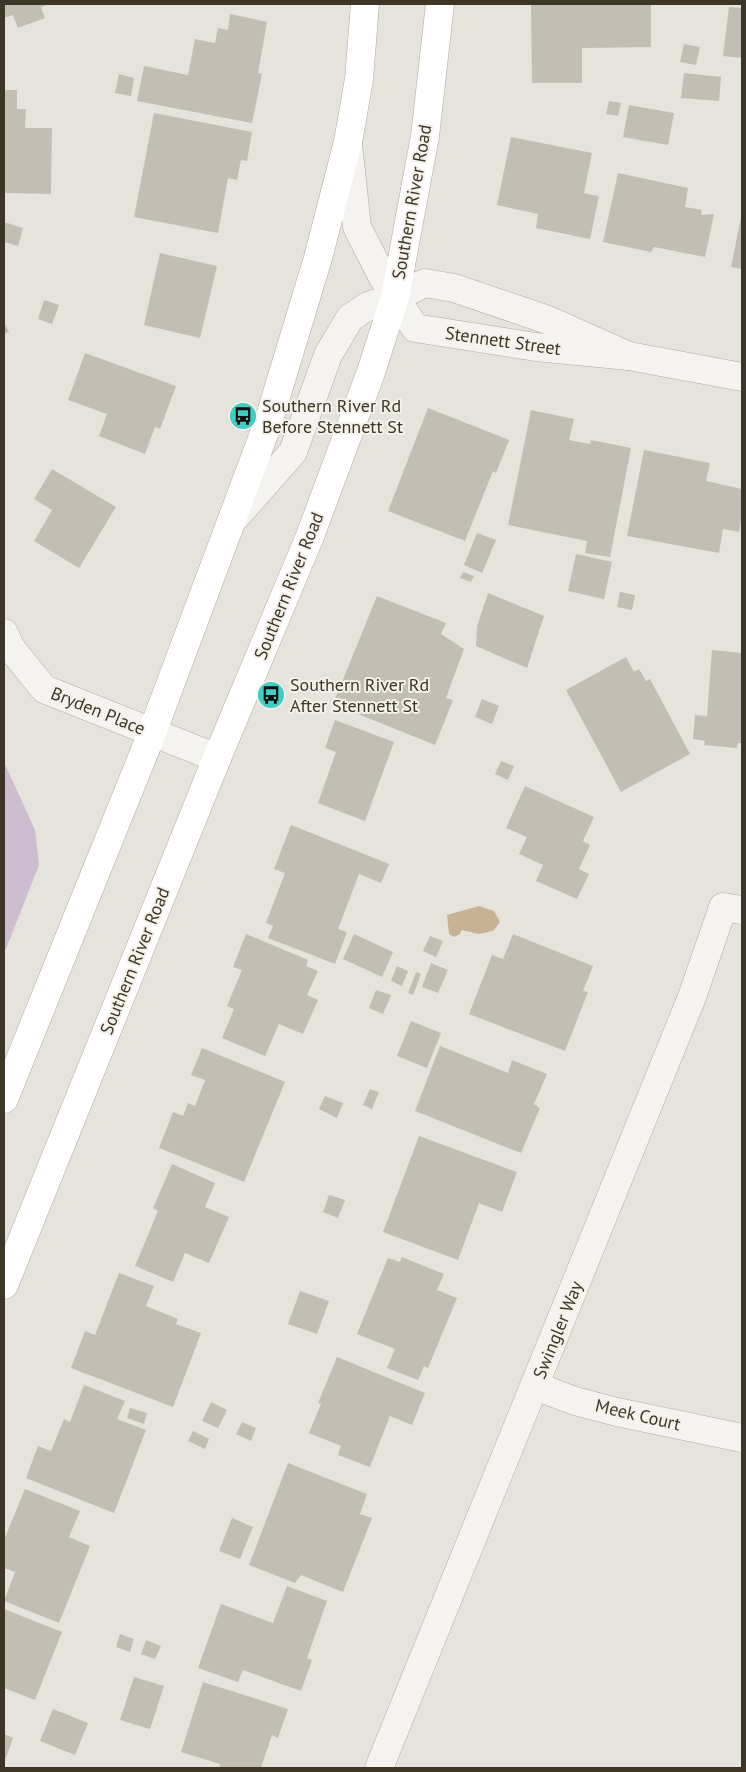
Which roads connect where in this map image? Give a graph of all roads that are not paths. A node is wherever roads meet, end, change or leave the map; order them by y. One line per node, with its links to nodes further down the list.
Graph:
1 (365, 4): 3 (main road)
2 (440, 4): 4 (main road, Southern River Road)
3 (348, 142): 4 (street, Stennett Street); 7 (main road)
4 (395, 297): 5 (street, Stennett Street); 5 (street, Stennett Street); 7 (street, Stennett Street); 10 (main road, Southern River Road)
5 (629, 356): 6 (street, Stennett Street)
6 (742, 377)
7 (232, 521): 9 (main road)
8 (4, 634): 9 (street, Bryden Place)
9 (152, 733): 10 (street, Bryden Place); 12 (main road)
10 (217, 758): 13 (main road, Southern River Road)
11 (742, 910): 14 (street, Swingler Way)
12 (4, 1099)
13 (4, 1285)
14 (535, 1386): 15 (street, Meek Court); 16 (street, Swingler Way)
15 (742, 1438)
16 (379, 1768)

